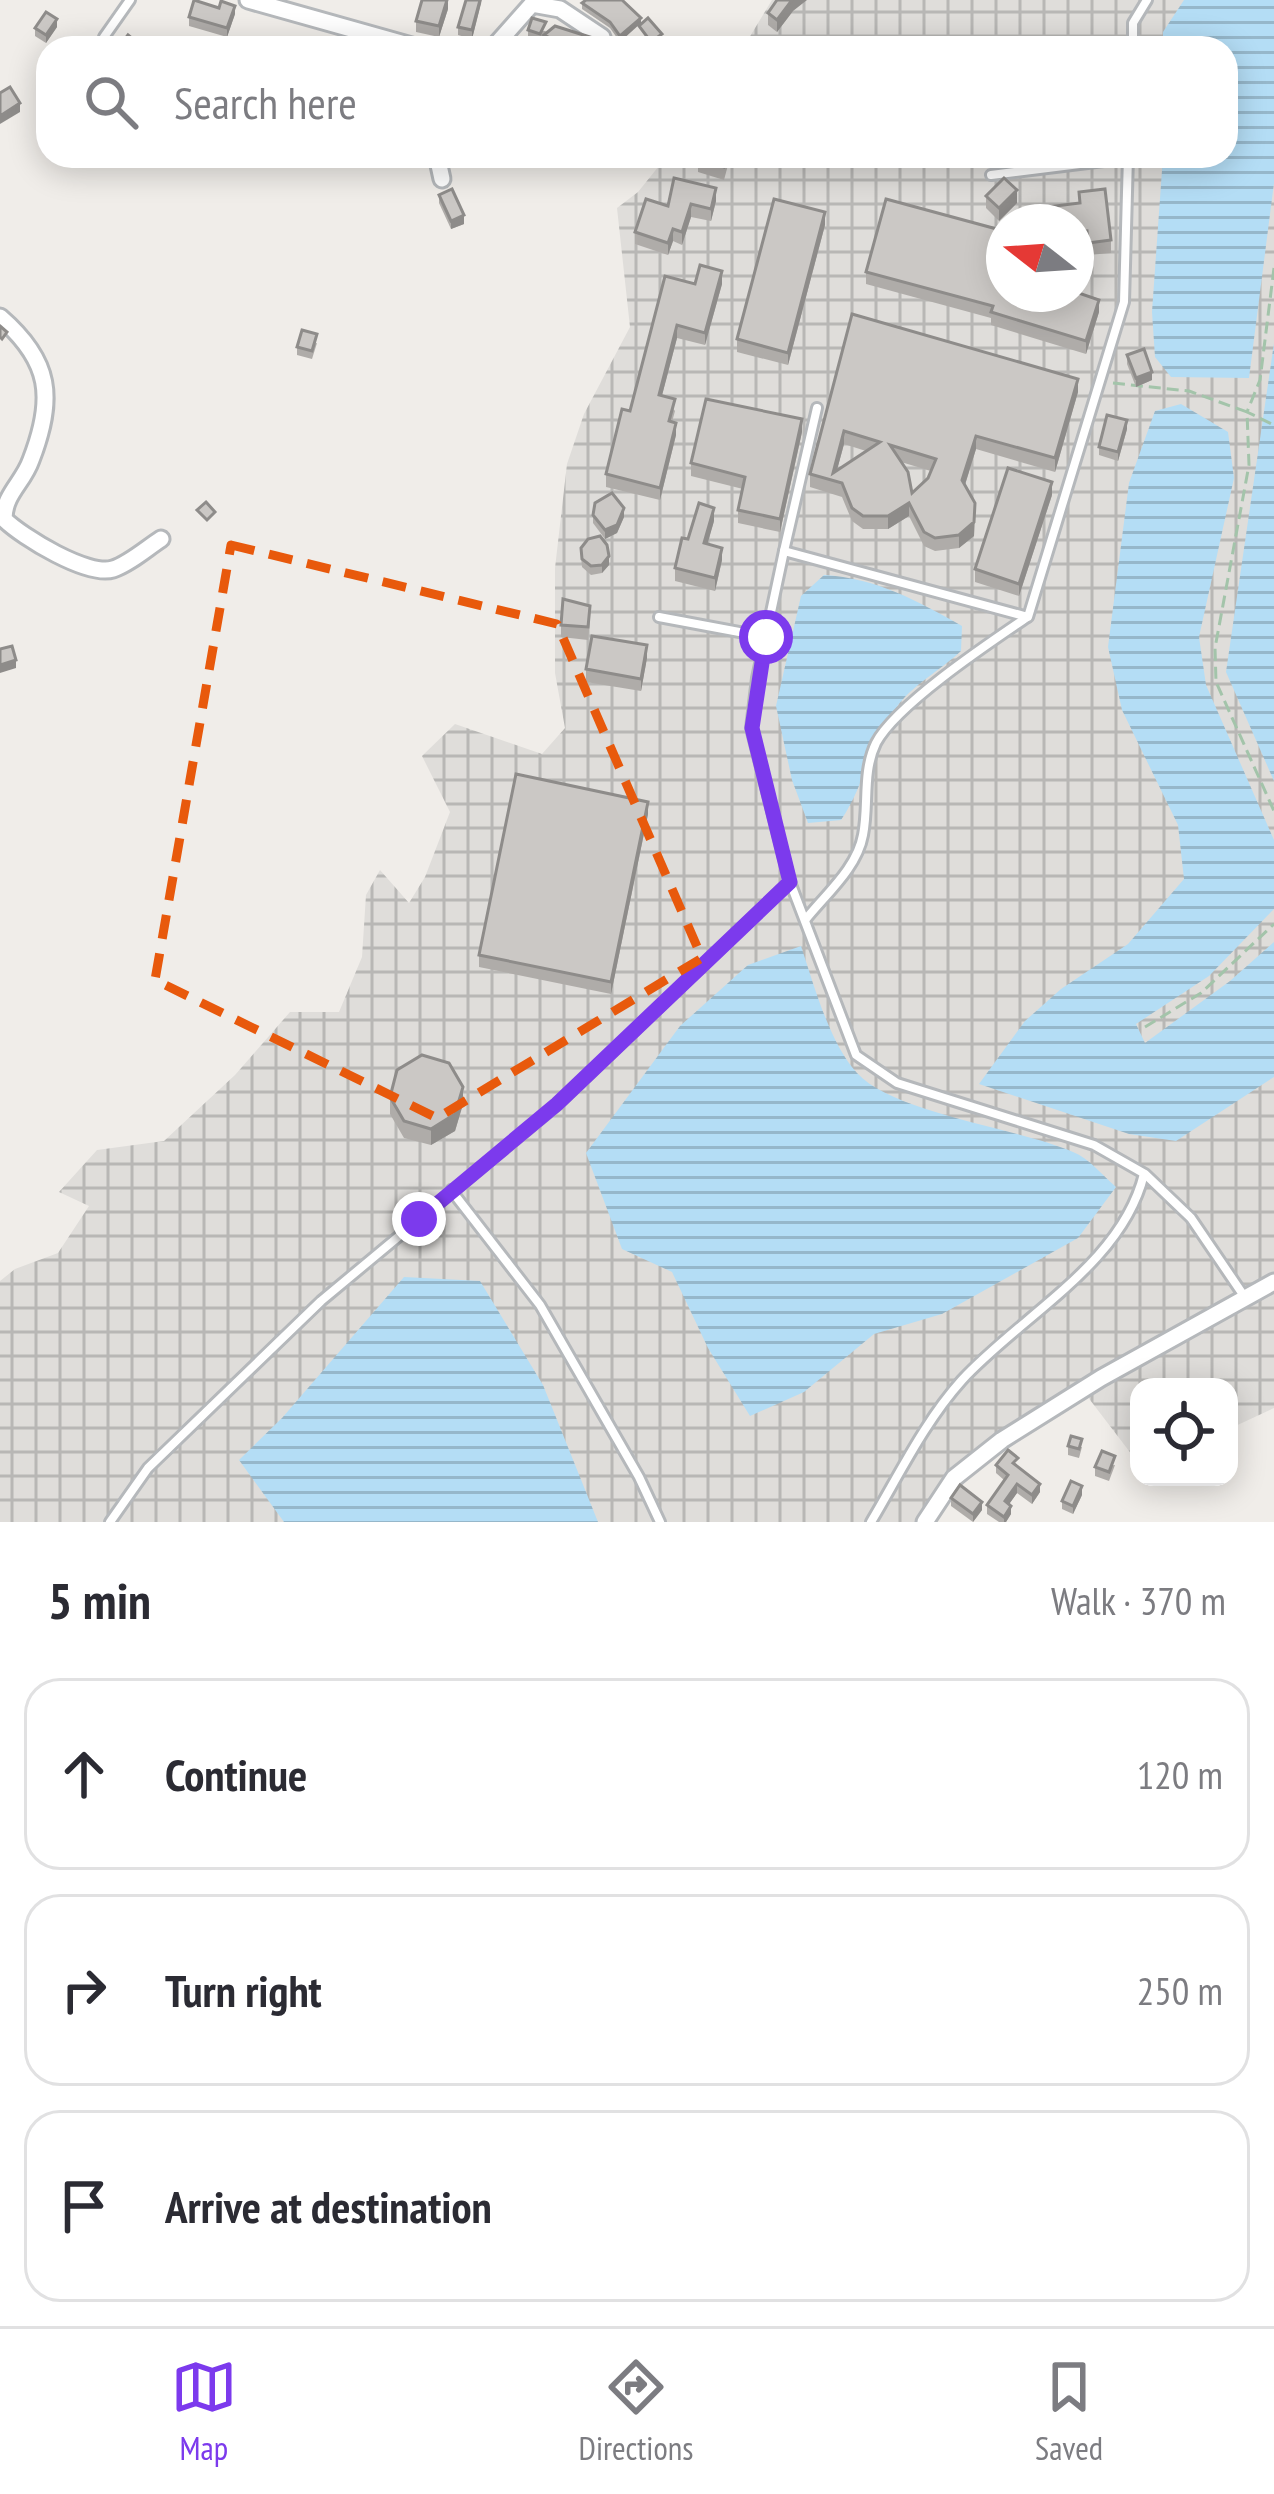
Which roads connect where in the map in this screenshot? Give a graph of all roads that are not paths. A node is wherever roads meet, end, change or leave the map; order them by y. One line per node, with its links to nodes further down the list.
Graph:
1 (130, 0): 4 (lane)
2 (248, 0): 5 (street)
3 (1147, 0): 8 (lane)
4 (105, 36)
5 (376, 36)
6 (504, 36): 7 (street)
7 (599, 36)
8 (1133, 36)
9 (440, 168): 13 (street)
10 (1044, 168): 12 (lane)
11 (1128, 168): 19 (lane)
12 (991, 175)
13 (442, 179)
14 (0, 317): 16 (street)
15 (818, 408): 17 (lane)
16 (161, 538)
17 (784, 551): 19 (lane); 20 (lane)
18 (658, 617): 20 (lane)
19 (1028, 617): 22 (lane)
20 (766, 637): 21 (lane)
21 (790, 882): 22 (lane); 24 (lane)
22 (806, 919): 23 (lane)
23 (1144, 1174): 26 (lane); 29 (lane)
24 (451, 1190): 27 (lane); 28 (lane)
25 (1274, 1282): 26 (street)
26 (1244, 1297): 30 (street)
27 (110, 1522)
28 (660, 1522)
29 (871, 1522)
30 (925, 1522)

